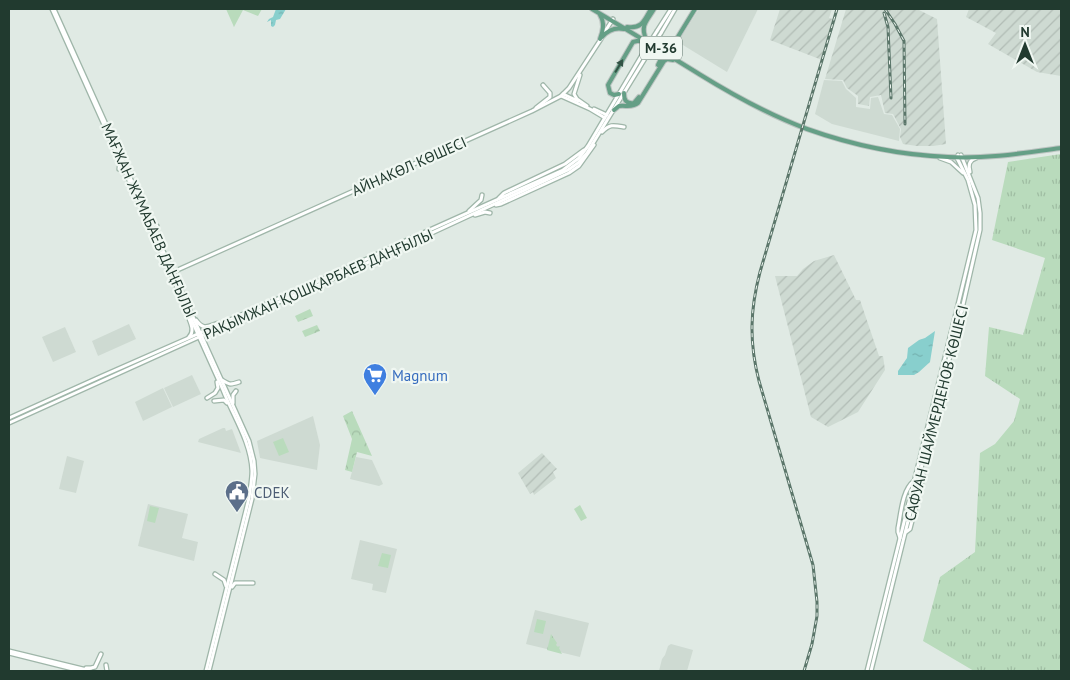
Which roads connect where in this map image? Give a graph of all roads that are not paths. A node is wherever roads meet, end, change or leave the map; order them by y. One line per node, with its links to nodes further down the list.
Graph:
1 (53, 9): 31 (main road, МАҒЖАН ЖҰМАБАЕВ ДАҢҒЫЛЫ); 39 (main road, МАҒЖАН ЖҰМАБАЕВ ДАҢҒЫЛЫ)
2 (592, 9): 7 (main road, M-36)
3 (652, 9): 9 (main road); 12 (main road)
4 (671, 9): 10 (main road, РАҚЫМЖАН ҚОШҚАРБАЕВ ДАҢҒЫЛЫ)
5 (675, 9): 10 (main road, РАҚЫМЖАН ҚОШҚАРБАЕВ ДАҢҒЫЛЫ)
6 (694, 9): 15 (main road)
7 (597, 10): 8 (main road, M-36); 11 (main road)
8 (612, 20): 9 (main road, M-36); 11 (main road, АЙНАКӨЛ КӨШЕСІ)
9 (626, 28): 11 (main road); 12 (main road, M-36)
10 (659, 32): 14 (main road, РАҚЫМЖАН ҚОШҚАРБАЕВ ДАҢҒЫЛЫ, bridge)
11 (600, 39): 17 (main road, АЙНАКӨЛ КӨШЕСІ)
12 (646, 40): 13 (main road, M-36); 15 (main road, M-36); 21 (main road, one-way to 12)
13 (656, 48): 16 (main road, M-36); 20 (main road)
14 (647, 51): 20 (main road, РАҚЫМЖАН ҚОШҚАРБАЕВ ДАҢҒЫЛЫ); 21 (main road, РАҚЫМЖАН ҚОШҚАРБАЕВ ДАҢҒЫЛЫ)
15 (667, 52): 19 (main road, M-36)
16 (678, 62): 19 (main road, M-36); 24 (main road)
17 (581, 70): 22 (main road, АЙНАКӨЛ КӨШЕСІ); 23 (main road)
18 (543, 86): 26 (main road)
19 (725, 89): 36 (main road, M-36); 37 (main road, M-36)
20 (624, 93): 24 (main road, РАҚЫМЖАН ҚОШҚАРБАЕВ ДАҢҒЫЛЫ)
21 (619, 94): 28 (main road, РАҚЫМЖАН ҚОШҚАРБАЕВ ДАҢҒЫЛЫ)
22 (562, 95): 23 (main road); 26 (main road, АЙНАКӨЛ КӨШЕСІ); 28 (main road)
23 (588, 106): 28 (main road)
24 (614, 110): 28 (main road, РАҚЫМЖАН ҚОШҚАРБАЕВ ДАҢҒЫЛЫ)
25 (518, 113): 27 (main road)
26 (532, 113): 27 (main road, АЙНАКӨЛ КӨШЕСІ)
27 (526, 114): 33 (main road, АЙНАКӨЛ КӨШЕСІ)
28 (607, 118): 34 (main road, РАҚЫМЖАН ҚОШҚАРБАЕВ ДАҢҒЫЛЫ); 45 (main road, РАҚЫМЖАН ҚОШҚАРБАЕВ ДАҢҒЫЛЫ)
29 (624, 127): 34 (main road)
30 (484, 128): 33 (main road)
31 (108, 129): 32 (main road); 47 (main road, МАҒЖАН ЖҰМАБАЕВ ДАҢҒЫЛЫ)
32 (114, 131)
33 (478, 135): 49 (main road, АЙНАКӨЛ КӨШЕСІ)
34 (598, 136): 45 (main road, РАҚЫМЖАН ҚОШҚАРБАЕВ ДАҢҒЫЛЫ)
35 (1061, 147): 37 (main road, M-36); 38 (main road, M-36)
36 (935, 156): 37 (main road, M-36); 41 (main road)
37 (959, 156): 38 (main road, M-36); 41 (main road, САФУАН ШАЙМЕРДЕНОВ КӨШЕСІ); 42 (main road, САФУАН ШАЙМЕРДЕНОВ КӨШЕСІ)
38 (977, 158): 42 (main road)
39 (120, 160): 40 (main road); 53 (main road, МАҒЖАН ЖҰМАБАЕВ ДАҢҒЫЛЫ)
40 (119, 169)
41 (965, 174): 80 (main road, САФУАН ШАЙМЕРДЕНОВ КӨШЕСІ)
42 (970, 175): 81 (main road, САФУАН ШАЙМЕРДЕНОВ КӨШЕСІ)
43 (482, 195): 45 (main road)
44 (490, 213): 45 (main road)
45 (468, 214): 55 (main road, РАҚЫМЖАН ҚОШҚАРБАЕВ ДАҢҒЫЛЫ); 56 (main road, РАҚЫМЖАН ҚОШҚАРБАЕВ ДАҢҒЫЛЫ)
46 (157, 226): 47 (main road)
47 (156, 236): 52 (main road, МАҒЖАН ЖҰМАБАЕВ ДАҢҒЫЛЫ)
48 (205, 254): 49 (main road)
49 (214, 254): 51 (main road, АЙНАКӨЛ КӨШЕСІ)
50 (195, 258): 51 (main road)
51 (190, 265): 52 (main road, АЙНАКӨЛ КӨШЕСІ)
52 (173, 272): 54 (main road, МАҒЖАН ЖҰМАБАЕВ ДАҢҒЫЛЫ)
53 (187, 310): 56 (main road, МАҒЖАН ЖҰМАБАЕВ ДАҢҒЫЛЫ); 57 (main road)
54 (192, 315): 55 (main road); 56 (main road, МАҒЖАН ЖҰМАБАЕВ ДАҢҒЫЛЫ)
55 (227, 322): 56 (main road, РАҚЫМЖАН ҚОШҚАРБАЕВ ДАҢҒЫЛЫ)
56 (199, 333): 57 (main road, РАҚЫМЖАН ҚОШҚАРБАЕВ ДАҢҒЫЛЫ); 58 (main road, МАҒЖАН ЖҰМАБАЕВ ДАҢҒЫЛЫ); 59 (main road, МАҒЖАН ЖҰМАБАЕВ ДАҢҒЫЛЫ); 67 (main road, РАҚЫМЖАН ҚОШҚАРБАЕВ ДАҢҒЫЛЫ)
57 (189, 338): 66 (main road, РАҚЫМЖАН ҚОШҚАРБАЕВ ДАҢҒЫЛЫ)
58 (214, 370): 62 (main road); 65 (main road, МАҒЖАН ЖҰМАБАЕВ ДАҢҒЫЛЫ)
59 (221, 380): 60 (main road); 64 (main road, МАҒЖАН ЖҰМАБАЕВ ДАҢҒЫЛЫ)
60 (239, 382)
61 (236, 391): 64 (main road)
62 (207, 398)
63 (214, 401): 65 (main road)
64 (234, 406): 69 (main road, МАҒЖАН ЖҰМАБАЕВ ДАҢҒЫЛЫ)
65 (232, 411): 69 (main road, МАҒЖАН ЖҰМАБАЕВ ДАҢҒЫЛЫ)
66 (9, 418)
67 (9, 423)
68 (215, 574): 71 (main road)
69 (231, 576): 71 (main road); 72 (main road)
70 (253, 583): 72 (main road)
71 (226, 589): 79 (main road)
72 (228, 597): 79 (main road)
73 (9, 652): 76 (main road)
74 (101, 654): 76 (main road)
75 (106, 665): 78 (main road)
76 (79, 670): 77 (main road)
77 (92, 671)
78 (107, 671)
79 (207, 671)
80 (866, 671)
81 (871, 671)

